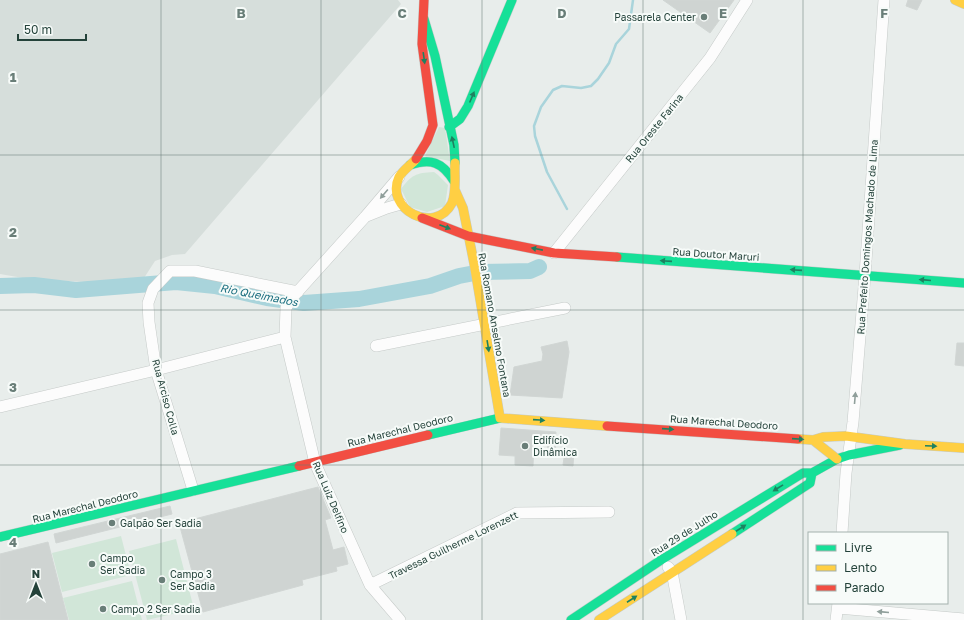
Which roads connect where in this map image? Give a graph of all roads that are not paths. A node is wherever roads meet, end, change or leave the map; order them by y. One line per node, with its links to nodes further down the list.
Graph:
1 (424, 0): 7 (main road)
2 (512, 0): 9 (main road, one-way to 2)
3 (748, 0): 16 (street, Rua Oreste Farina)
4 (884, 0): 17 (street, Rua Prefeito Domingos Machado de Lima)
5 (955, 0): 6 (main road)
6 (964, 4)
7 (424, 19): 8 (main road, one-way to 8); 9 (main road)
8 (433, 125): 9 (main road); 10 (main road)
9 (449, 127): 11 (main road, one-way to 9)
10 (407, 168): 11 (main road); 12 (main road); 13 (street, one-way to 13)
11 (454, 186): 14 (main road); 15 (main road)
12 (401, 204): 13 (street); 14 (main road)
13 (365, 217): 19 (street)
14 (422, 218): 15 (main road, Rua Doutor Maruri, one-way to 15)
15 (468, 236): 16 (main road, Rua Doutor Maruri, one-way to 15); 21 (main road, Rua Romano Anselmo Fontana)
16 (554, 253): 17 (main road, Rua Doutor Maruri, one-way to 16)
17 (865, 275): 18 (main road, Rua Doutor Maruri, one-way to 17); 27 (street, Rua Prefeito Domingos Machado de Lima, one-way to 17)
18 (964, 283)
19 (291, 300): 22 (street, Rua Luiz Delfino); 24 (street, Rua Arciso Colla)
20 (565, 308): 21 (street)
21 (485, 324): 23 (street); 26 (main road, Rua Romano Anselmo Fontana, one-way to 26)
22 (284, 337): 24 (street); 33 (street, Rua Luiz Delfino)
23 (376, 346)
24 (156, 370): 25 (street); 36 (street, Rua Arciso Colla)
25 (0, 407)
26 (500, 418): 28 (main road, Rua Marechal Deodoro, one-way to 28); 33 (main road, Rua Marechal Deodoro)
27 (851, 437): 28 (main road, Rua Marechal Deodoro); 29 (main road, Rua Marechal Deodoro); 31 (street, Rua Prefeito Domingos Machado de Lima)
28 (813, 440): 32 (main road)
29 (905, 444): 30 (main road, Rua Marechal Deodoro, one-way to 30); 31 (main road, Rua Marechal Deodoro)
30 (964, 448)
31 (849, 455): 32 (main road, Rua Marechal Deodoro); 35 (street, Rua Prefeito Domingos Machado de Lima)
32 (837, 459): 34 (main road, Rua 29 de Julho); 35 (street)
33 (315, 463): 36 (main road, Rua Marechal Deodoro); 42 (street, Rua Luiz Delfino)
34 (812, 473): 40 (main road, Rua 29 de Julho, one-way to 40); 41 (main road, Rua 29 de Julho, one-way to 34)
35 (846, 473): 38 (street, Rua Prefeito Domingos Machado de Lima)
36 (193, 490): 39 (main road, Rua Marechal Deodoro)
37 (609, 512): 42 (street, Travessa Guilherme Lorenzett)
38 (842, 532)
39 (0, 537)
40 (661, 560): 41 (street); 46 (main road, Rua 29 de Julho)
41 (672, 572): 47 (main road, Rua 29 de Julho, one-way to 41); 48 (street)
42 (370, 585): 45 (street, Rua Luiz Delfino)
43 (838, 606): 44 (street, one-way to 43); 49 (street)
44 (964, 619)
45 (400, 620)
46 (571, 620)
47 (599, 620)
48 (681, 620)
49 (836, 620)

